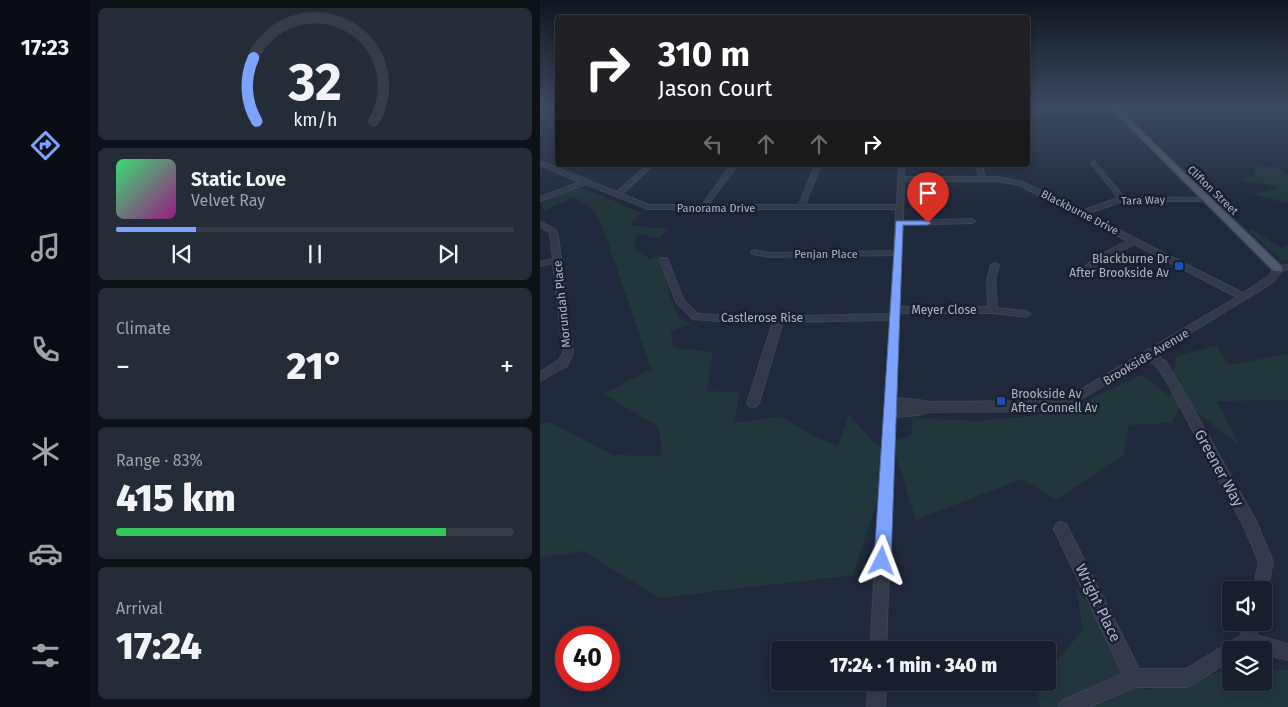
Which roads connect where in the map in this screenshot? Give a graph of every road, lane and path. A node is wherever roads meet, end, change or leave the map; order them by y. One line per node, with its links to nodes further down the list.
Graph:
1 (1145, 140): 15 (main road, Clifton Street)
2 (540, 164): 11 (street, Panorama Drive)
3 (1094, 164): 14 (street)
4 (648, 167): 12 (street)
5 (733, 167): 17 (street)
6 (817, 167): 18 (street)
7 (902, 167): 10 (street)
8 (981, 167): 9 (street)
9 (984, 178): 10 (street, Blackburne Drive); 19 (street, Blackburne Drive)
10 (902, 179): 16 (street)
11 (585, 182): 12 (street, Panorama Drive); 13 (street)
12 (617, 195): 17 (street, Panorama Drive)
13 (540, 199)
14 (1122, 199): 15 (street, Tara Way); 19 (street, Tara Way)
15 (1206, 199): 31 (main road, Clifton Street)
16 (900, 207): 18 (street, Panorama Drive); 21 (street)
17 (703, 208): 18 (street, Panorama Drive)
18 (802, 208)
19 (1083, 213): 23 (street, Blackburne Drive)
20 (972, 221): 21 (street)
21 (899, 223): 25 (street)
22 (540, 224): 26 (street, Morundah Place)
23 (1136, 240): 32 (street); 33 (street, Blackburne Drive)
24 (755, 252): 25 (street, Penjan Place)
25 (898, 254): 35 (street)
26 (558, 260): 28 (street); 39 (street, Morundah Place)
27 (664, 260): 37 (street, Castlerose Rise)
28 (540, 264)
29 (995, 265): 34 (street, Meyer Close)
30 (1288, 267): 31 (street)
31 (1278, 269): 33 (street, Brookside Avenue)
32 (1084, 272)
33 (1244, 297): 38 (street, Brookside Avenue)
34 (994, 310): 35 (street, Meyer Close); 36 (street, Meyer Close)
35 (895, 313): 37 (street, Castlerose Rise); 41 (street)
36 (1026, 314)
37 (779, 319): 40 (street)
38 (1150, 355): 41 (street, Brookside Avenue); 43 (street, Greener Way)
39 (540, 377)
40 (754, 403)
41 (890, 408): 44 (street)
42 (1061, 528): 48 (street, Wright Place)
43 (1263, 581)
44 (878, 641)
45 (1272, 650): 46 (street)
46 (1288, 652)
47 (1222, 656): 48 (street)
48 (1134, 678): 51 (street)
49 (877, 691): 50 (street)
50 (876, 707)
51 (1068, 707)

